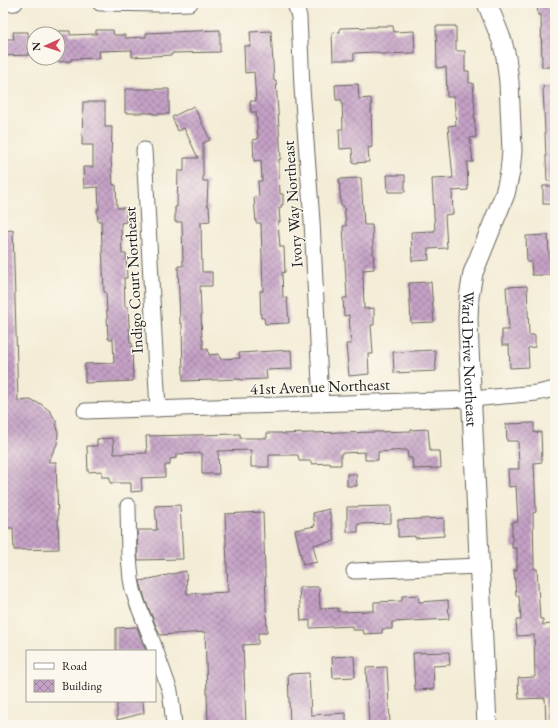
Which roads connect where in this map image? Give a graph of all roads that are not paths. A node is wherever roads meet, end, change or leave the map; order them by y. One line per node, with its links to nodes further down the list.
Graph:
1 (15, 3): 7 (street)
2 (100, 3): 3 (street)
3 (106, 3): 4 (street)
4 (190, 3)
5 (295, 3): 11 (street, Ivory Way Northeast)
6 (487, 3): 10 (street, Ward Drive Northeast)
7 (3, 4)
8 (144, 150): 12 (street, Indigo Court Northeast)
9 (555, 389): 10 (street, 41st Avenue Northeast)
10 (472, 399): 11 (street, 41st Avenue Northeast); 15 (street, Ward Drive Northeast)
11 (321, 403): 12 (street, 41st Avenue Northeast)
12 (158, 409): 13 (street, 41st Avenue Northeast)
13 (85, 412)
14 (128, 506): 17 (street)
15 (480, 566): 16 (street); 20 (street, Ward Drive Northeast)
16 (354, 571)
17 (155, 650)
18 (156, 653): 19 (street)
19 (174, 725)
20 (487, 725)

